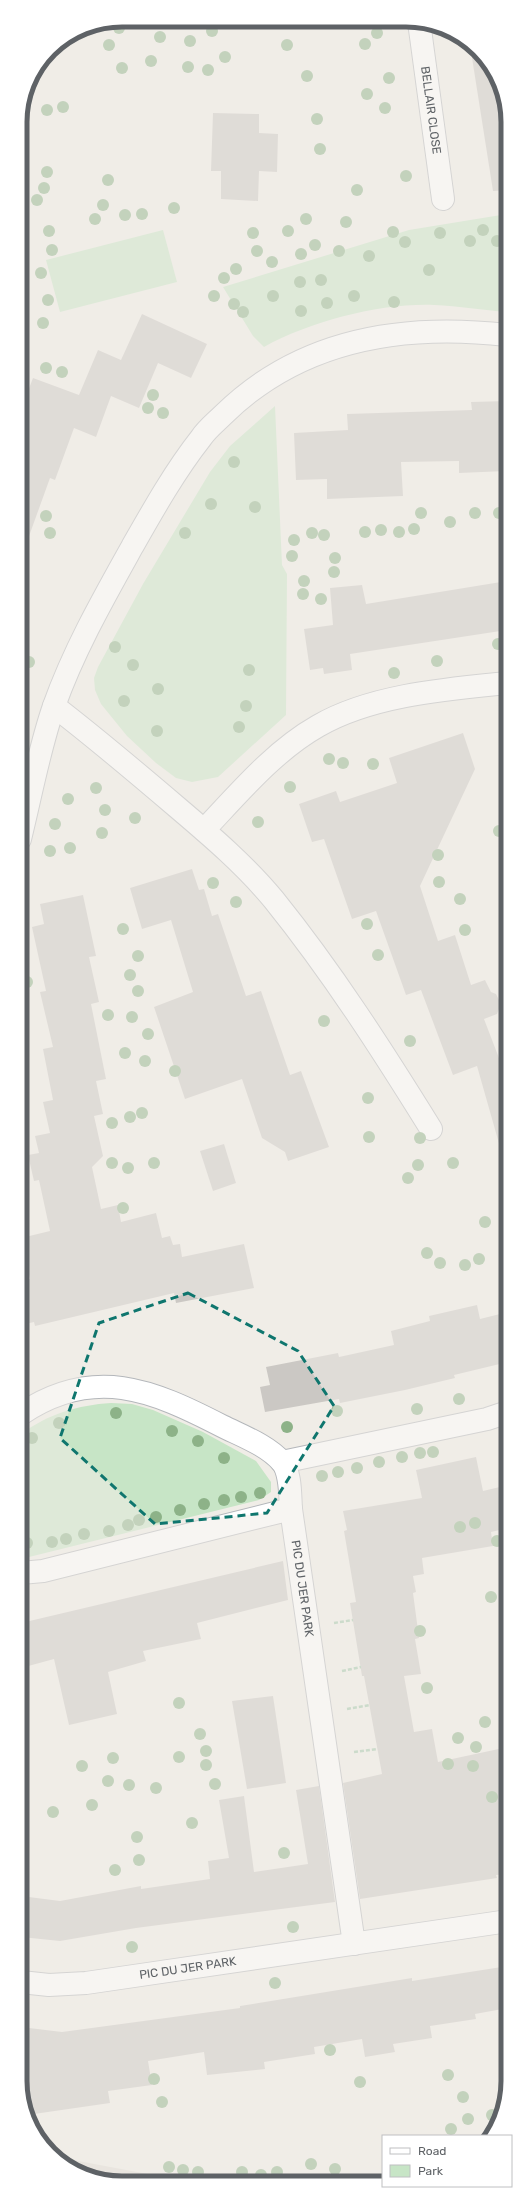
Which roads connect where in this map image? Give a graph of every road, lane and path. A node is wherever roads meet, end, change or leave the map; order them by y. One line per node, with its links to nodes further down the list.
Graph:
1 (420, 28): 2 (street, BELLAIR CLOSE)
2 (443, 199)
3 (501, 334): 5 (street)
4 (501, 684): 7 (street)
5 (54, 706): 6 (street); 7 (street)
6 (27, 808)
7 (204, 830): 8 (street)
8 (431, 1129)
9 (27, 1411): 11 (street)
10 (501, 1415): 11 (street)
11 (282, 1462): 12 (street, PIC DU JER PARK)
12 (291, 1509): 13 (street); 23 (street, PIC DU JER PARK)
13 (27, 1572)
14 (353, 1620): 15 (path)
15 (332, 1623)
16 (361, 1667): 17 (path)
17 (339, 1671)
18 (370, 1705): 19 (path)
19 (346, 1709)
20 (377, 1749): 21 (path)
21 (351, 1753)
22 (501, 1922): 23 (street, PIC DU JER PARK)
23 (354, 1944): 24 (street, PIC DU JER PARK)
24 (27, 1983)

